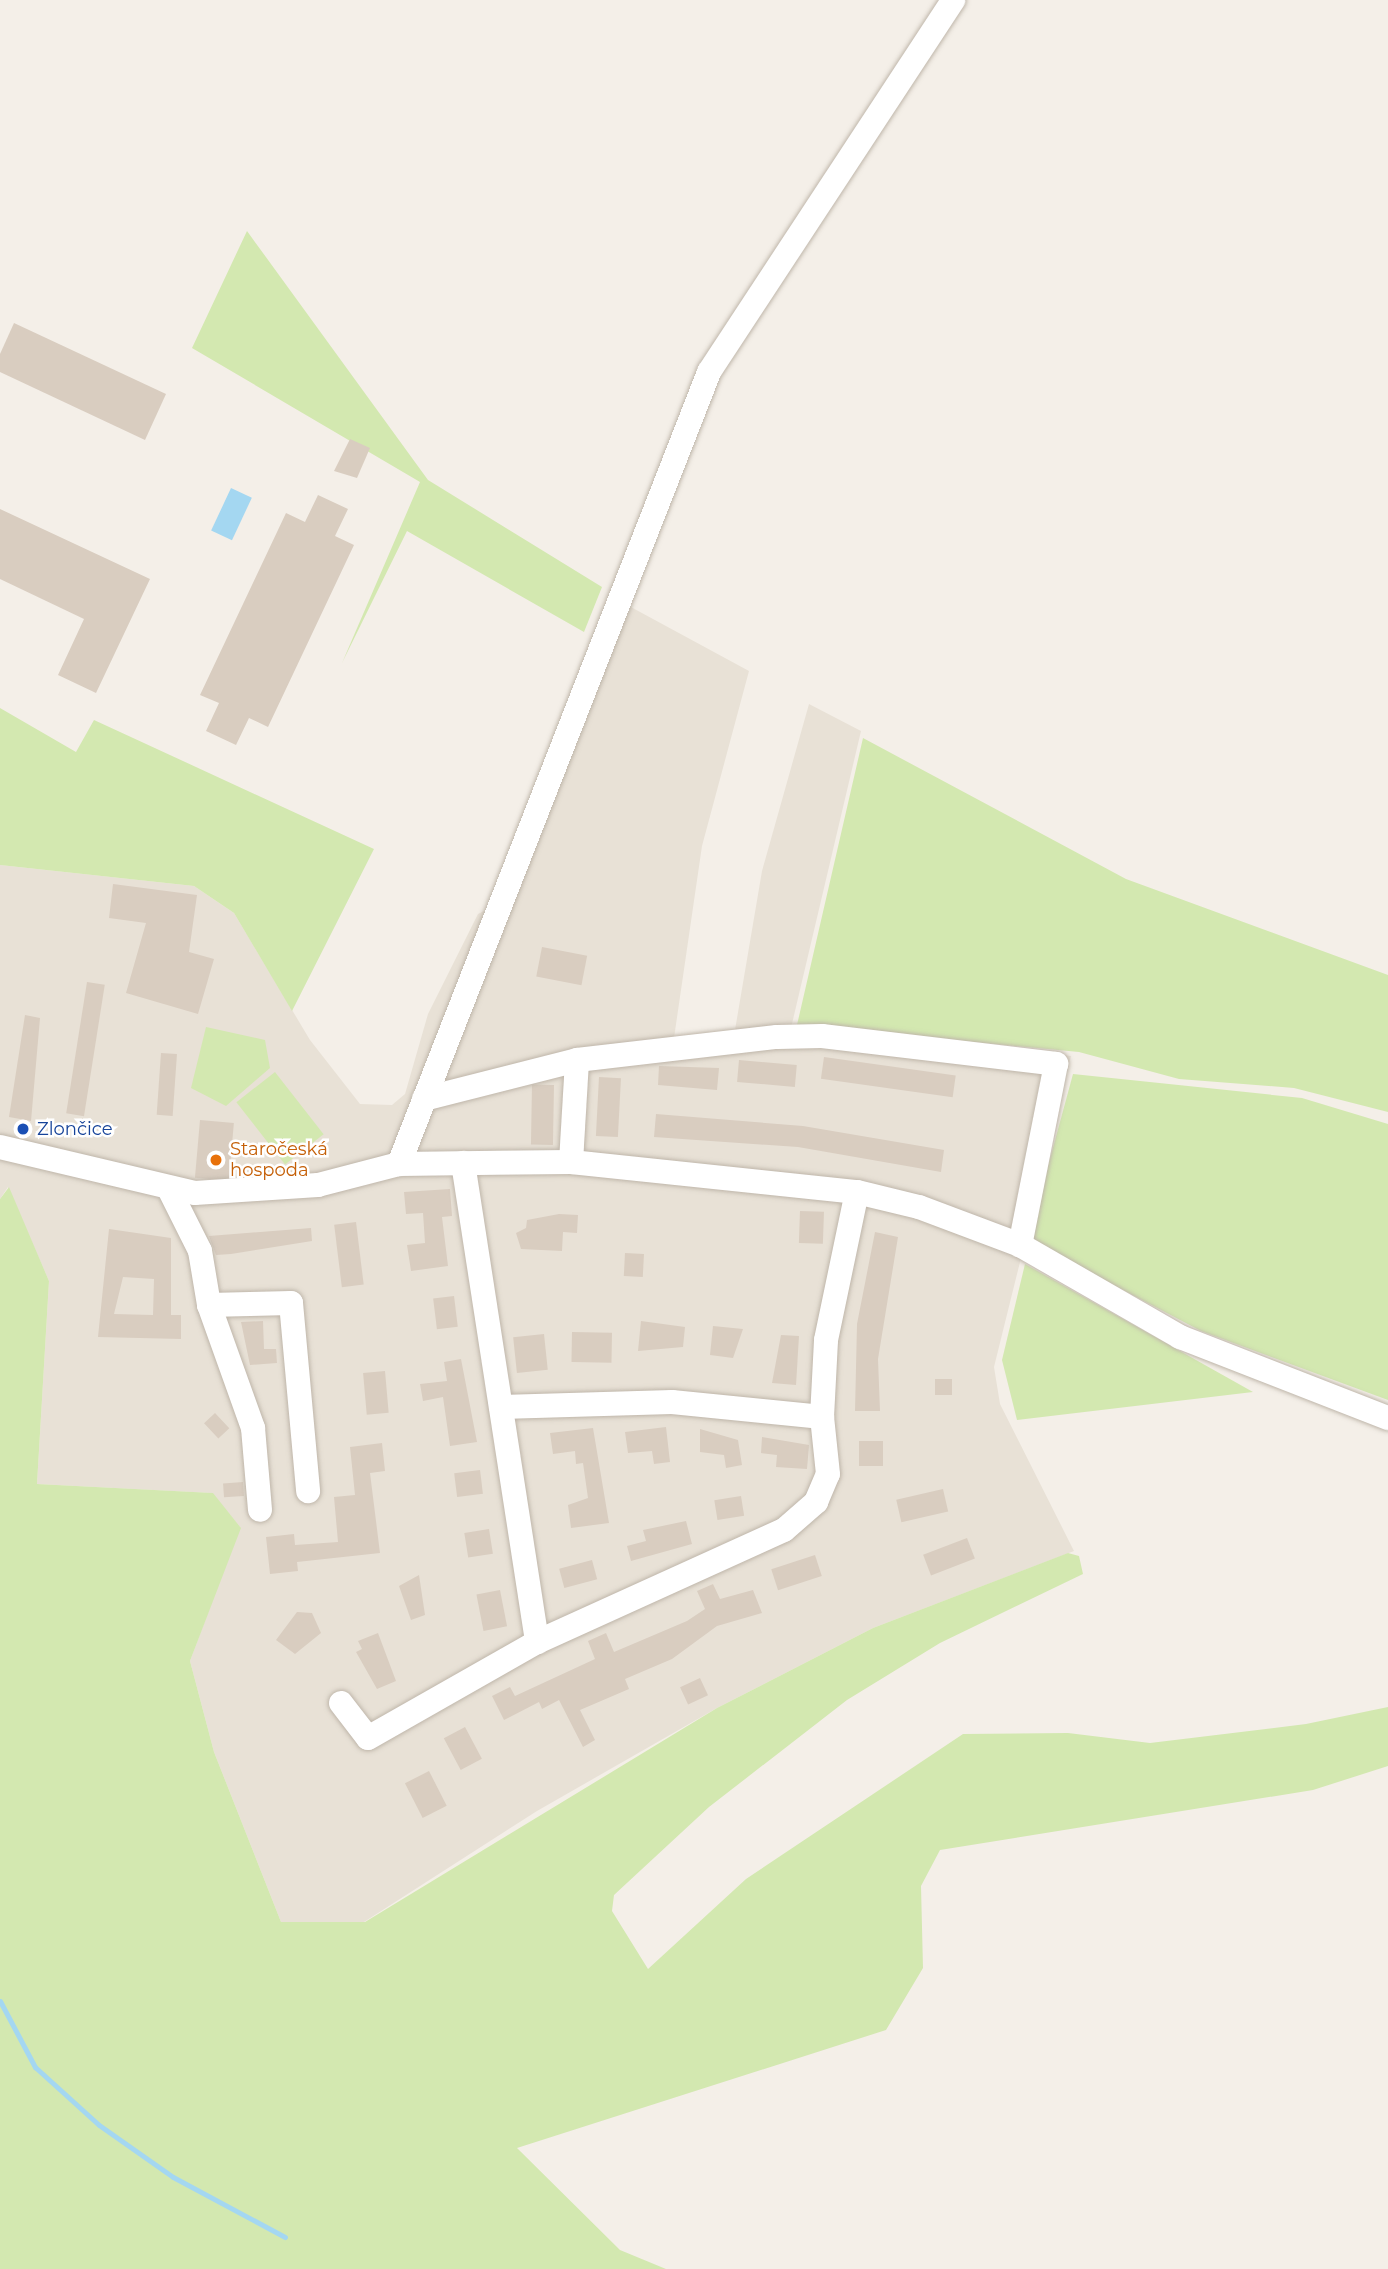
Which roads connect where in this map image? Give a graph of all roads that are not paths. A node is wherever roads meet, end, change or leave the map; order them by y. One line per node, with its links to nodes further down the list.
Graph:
1 (953, 0): 3 (street)
2 (577, 1060): 3 (street); 5 (street); 10 (street)
3 (424, 1099): 7 (street)
4 (0, 1147): 8 (street)
5 (571, 1162): 6 (street); 9 (street)
6 (463, 1163): 7 (street); 12 (street)
7 (399, 1164): 8 (street)
8 (169, 1189): 11 (street)
9 (857, 1192): 10 (street); 13 (street)
10 (1020, 1245): 14 (street)
11 (209, 1306): 15 (street); 16 (street)
12 (501, 1407): 13 (street); 17 (street)
13 (822, 1417): 17 (street)
14 (1388, 1418)
15 (307, 1491)
16 (260, 1510)
17 (537, 1642): 18 (street)
18 (341, 1703)

